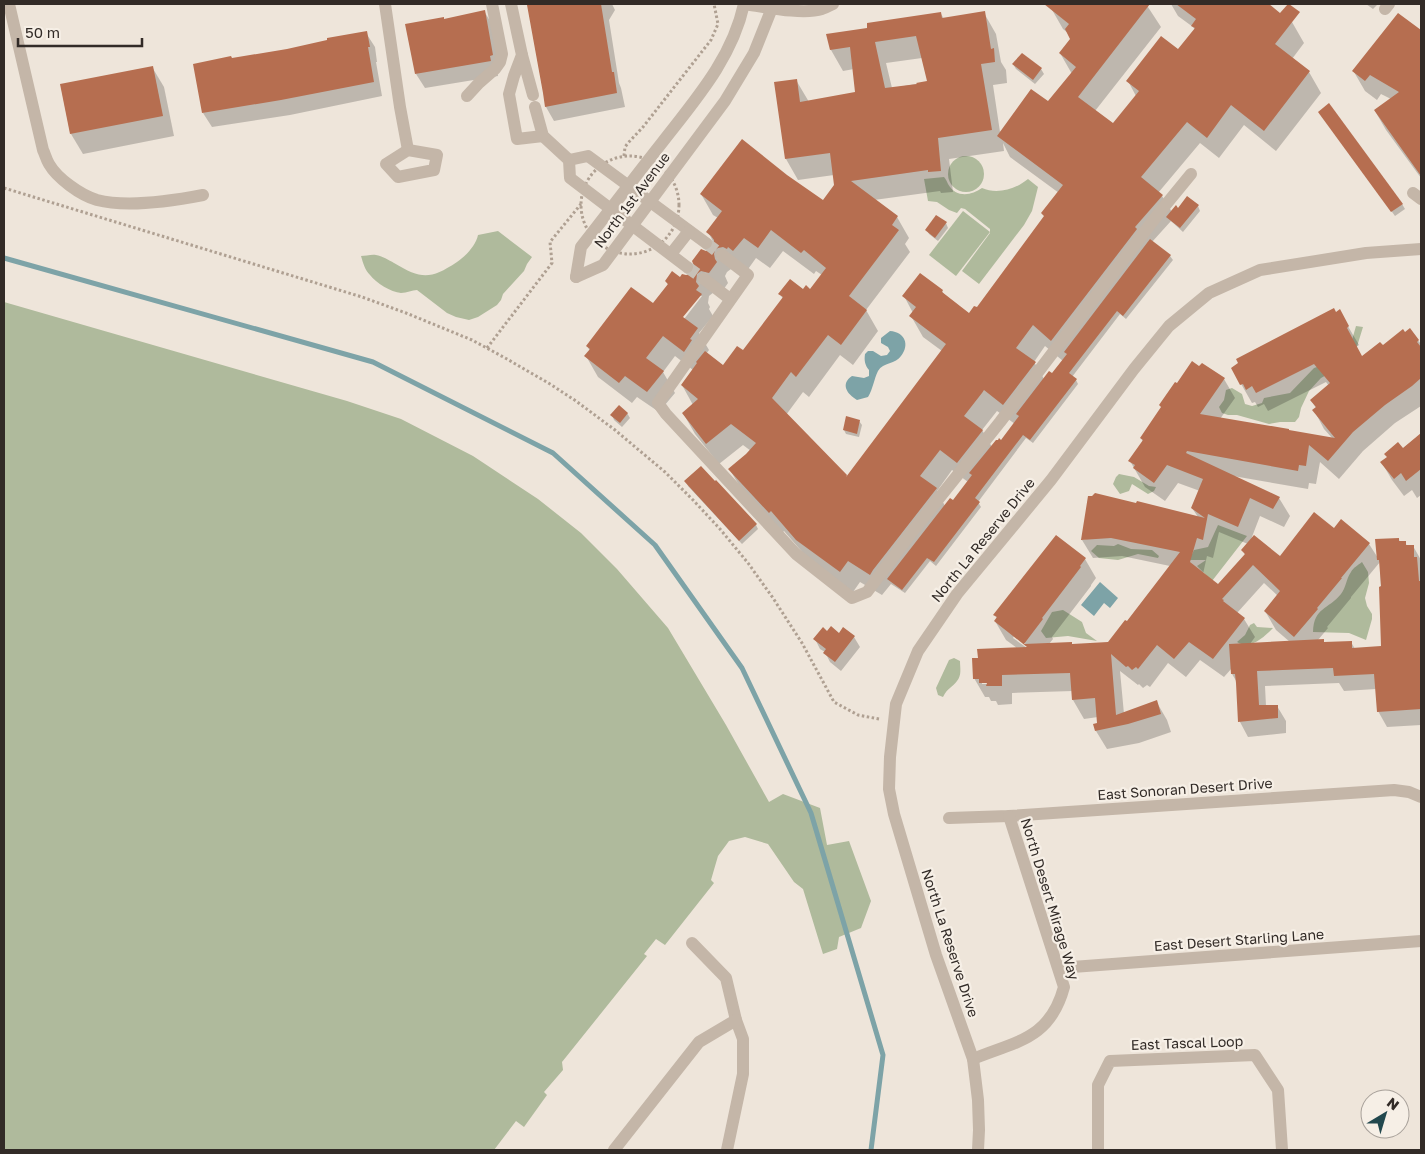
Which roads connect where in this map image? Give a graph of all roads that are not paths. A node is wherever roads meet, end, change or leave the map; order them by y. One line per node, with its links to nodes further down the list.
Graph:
1 (9, 4): 15 (street)
2 (385, 4): 11 (street)
3 (492, 4): 9 (street)
4 (511, 4): 8 (street)
5 (744, 4): 7 (street); 14 (street, North 1st Avenue)
6 (833, 4): 7 (street)
7 (772, 6): 16 (street, North 1st Avenue)
8 (522, 55): 10 (street); 10 (street)
9 (466, 96)
10 (543, 136): 12 (street)
11 (408, 150)
12 (569, 160): 14 (street); 17 (street)
13 (1192, 174): 26 (street)
14 (628, 186): 16 (street); 17 (street, North 1st Avenue)
15 (203, 195)
16 (650, 202): 18 (street, North 1st Avenue); 19 (street)
17 (611, 208): 18 (street); 18 (street, North 1st Avenue)
18 (632, 225): 22 (street)
19 (689, 231): 20 (street); 22 (street)
20 (706, 243)
21 (1421, 249): 34 (street, North La Reserve Drive)
22 (671, 254): 24 (street)
23 (722, 256): 26 (street)
24 (687, 267)
25 (704, 280): 26 (street)
26 (730, 299)
27 (1421, 797): 28 (street, East Sonoran Desert Drive)
28 (1009, 816): 29 (street, East Sonoran Desert Drive); 32 (street, North Desert Mirage Way)
29 (949, 818)
30 (1421, 941): 32 (street, East Desert Starling Lane)
31 (692, 943): 33 (street)
32 (1058, 968): 34 (street, North Desert Mirage Way)
33 (736, 1020): 35 (street); 36 (street)
34 (973, 1059): 37 (street, North La Reserve Drive)
35 (614, 1150)
36 (727, 1150)
37 (978, 1150)
38 (1098, 1150): 39 (street, East Tascal Loop)
39 (1282, 1150)

